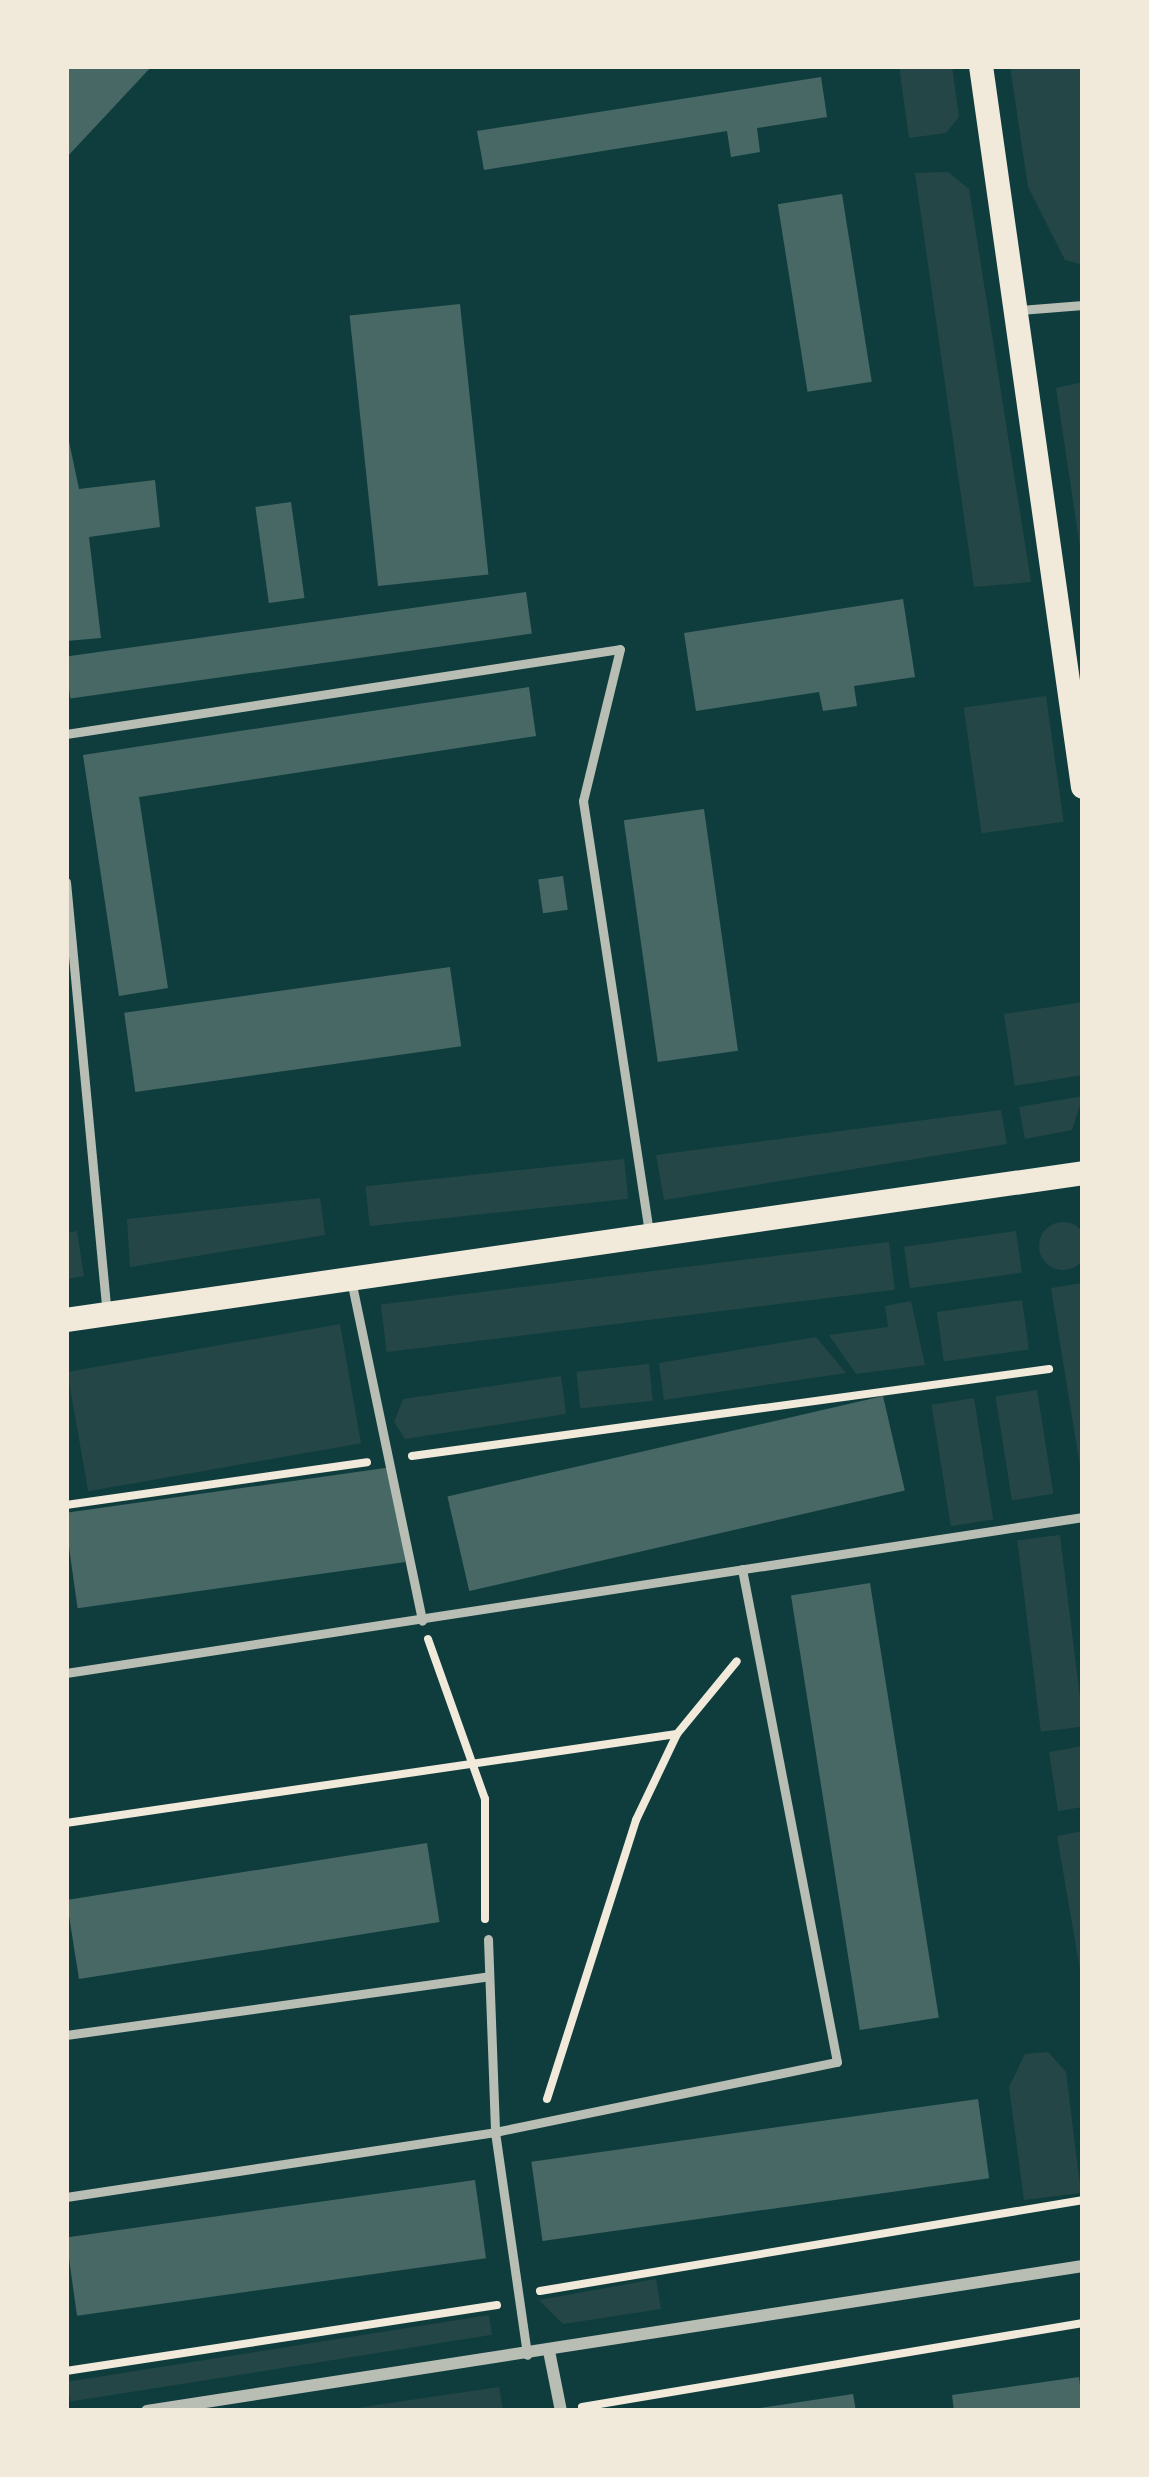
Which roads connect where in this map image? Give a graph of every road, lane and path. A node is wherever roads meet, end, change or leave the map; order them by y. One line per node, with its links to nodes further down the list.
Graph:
1 (981, 66): 3 (main road)
2 (1083, 305): 3 (lane)
3 (1020, 310): 5 (main road)
4 (66, 734): 8 (lane)
5 (1083, 787)
6 (66, 882): 10 (lane)
7 (1083, 1173): 8 (main road)
8 (650, 1237): 9 (main road)
9 (351, 1277): 10 (main road); 13 (lane)
10 (106, 1314): 11 (main road)
11 (66, 1320)
12 (1049, 1369): 13 (path)
13 (392, 1459): 14 (path); 17 (lane)
14 (66, 1505)
15 (1083, 1517): 16 (lane)
16 (742, 1569): 17 (lane); 18 (lane)
17 (422, 1621): 19 (lane); 21 (path)
18 (756, 1639): 20 (path); 26 (lane)
19 (66, 1673)
20 (677, 1734): 21 (path); 26 (path)
21 (470, 1761): 22 (path); 23 (path)
22 (66, 1823)
23 (488, 1939): 24 (lane)
24 (489, 1976): 25 (lane); 27 (lane)
25 (66, 2036)
26 (538, 2123): 27 (lane)
27 (495, 2132): 28 (lane); 31 (lane)
28 (66, 2197)
29 (1083, 2200): 31 (path)
30 (1083, 2266): 33 (street)
31 (518, 2296): 34 (lane); 35 (path)
32 (1083, 2323): 37 (path)
33 (549, 2351): 34 (street); 37 (street)
34 (527, 2354): 36 (street)
35 (66, 2371)
36 (147, 2411)
37 (561, 2411)

